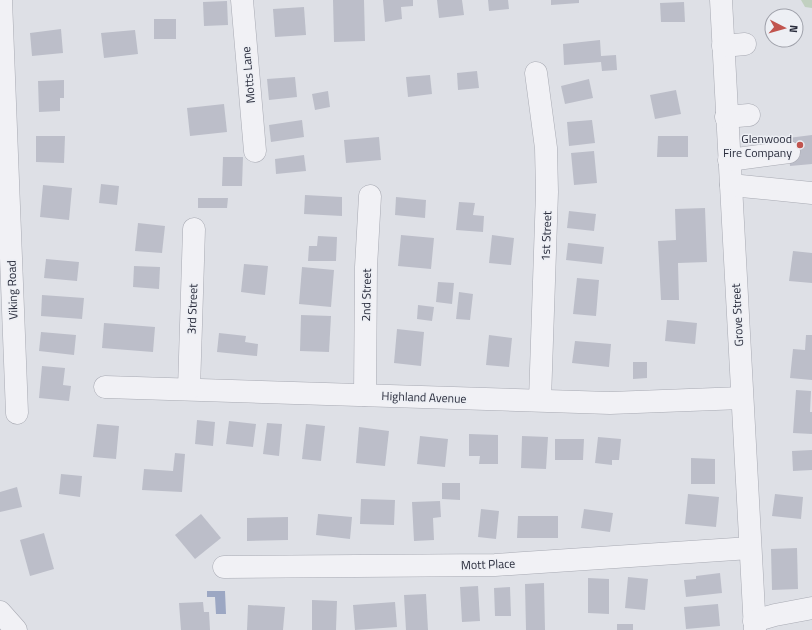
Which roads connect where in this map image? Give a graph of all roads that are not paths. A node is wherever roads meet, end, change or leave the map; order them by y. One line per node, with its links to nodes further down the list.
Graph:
1 (1, 0): 21 (street, Viking Road)
2 (242, 0): 9 (street, Motts Lane)
3 (721, 0): 5 (street, Grove Street)
4 (745, 44): 5 (street)
5 (723, 46): 8 (street, Grove Street)
6 (536, 73): 20 (street, 1st Street)
7 (749, 115): 8 (street)
8 (726, 117): 11 (street, Grove Street)
9 (255, 151)
10 (789, 152): 11 (street)
11 (729, 160): 12 (street, Grove Street)
12 (730, 185): 13 (street); 19 (street, Grove Street)
13 (812, 193)
14 (370, 196): 18 (street, 2nd Street)
15 (194, 229): 17 (street, 3rd Street)
16 (106, 388): 17 (street, Highland Avenue)
17 (189, 389): 18 (street, Highland Avenue)
18 (365, 395): 20 (street, Highland Avenue)
19 (742, 398): 20 (street, Highland Avenue); 22 (street, Grove Street)
20 (540, 400)
21 (17, 413)
22 (750, 548): 23 (street, Mott Place); 26 (street, Grove Street)
23 (224, 567)
24 (812, 608): 26 (street)
25 (0, 612): 27 (street)
26 (754, 626)
27 (16, 630)

